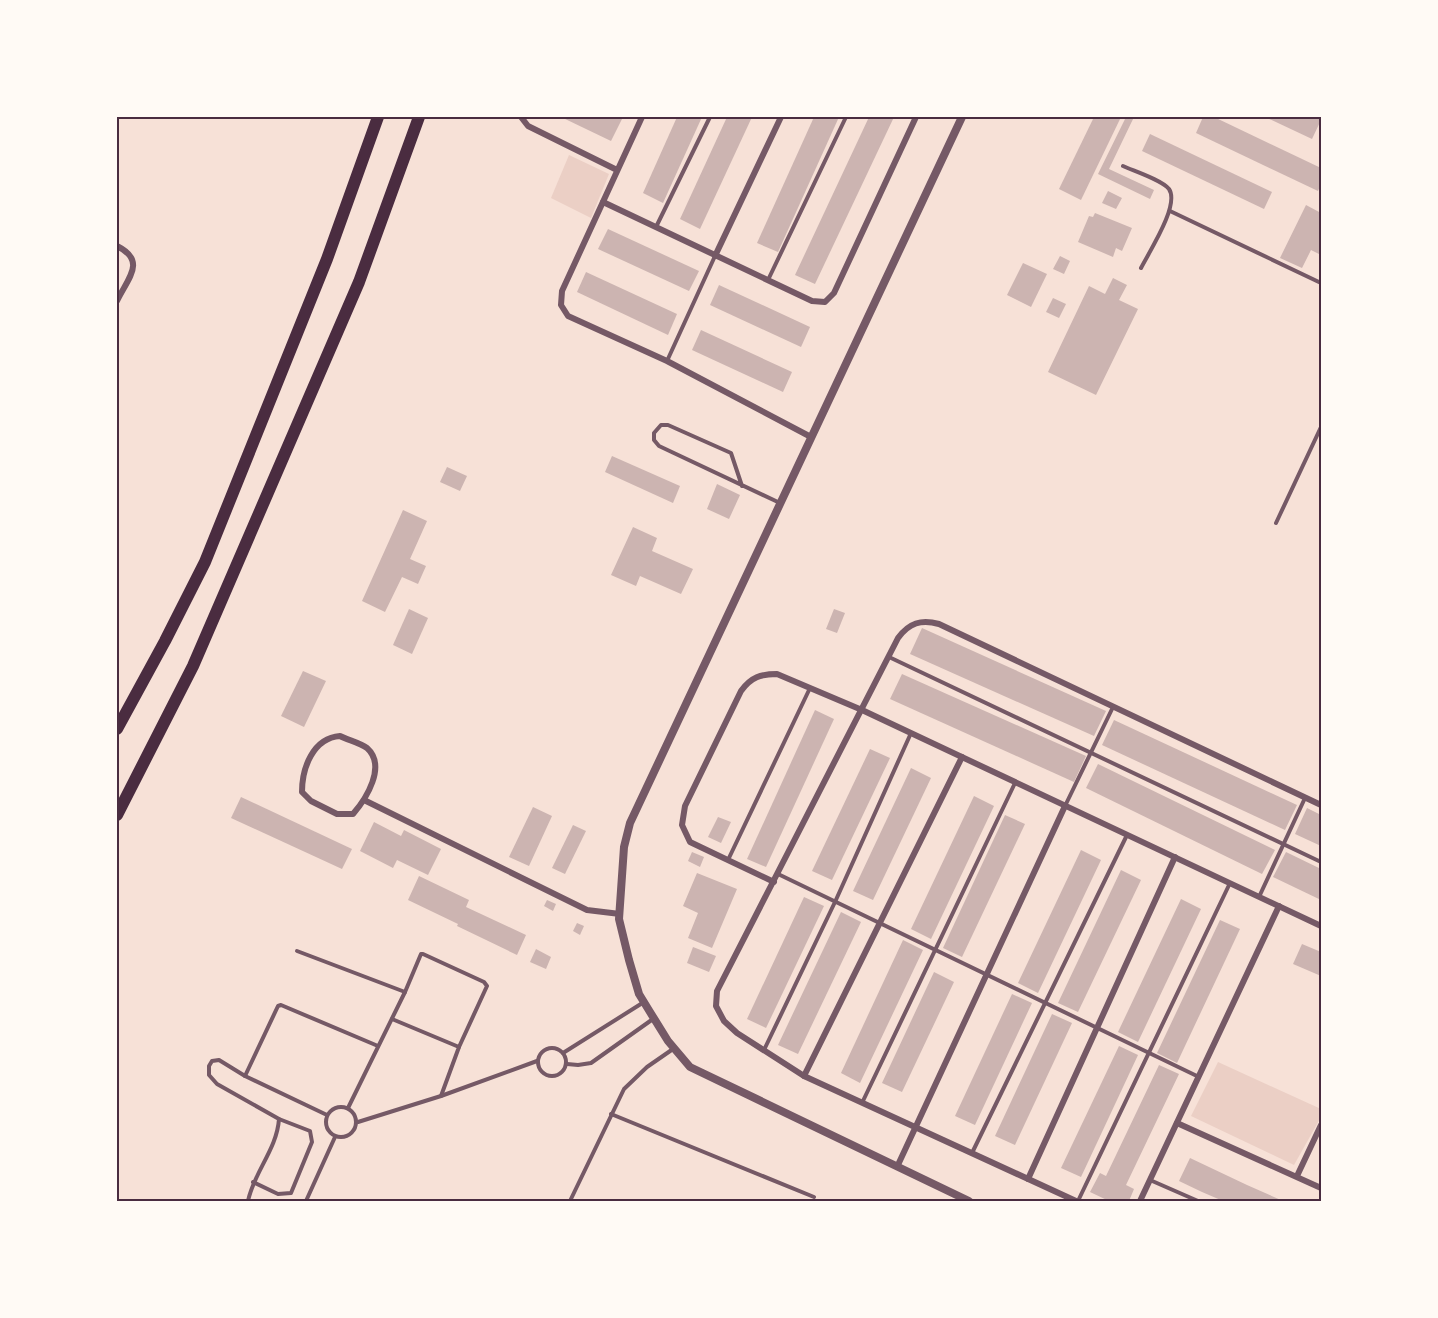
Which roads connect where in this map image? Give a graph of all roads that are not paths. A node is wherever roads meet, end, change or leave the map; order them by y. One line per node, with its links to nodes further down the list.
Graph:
1 (378, 117): 31 (highway)
2 (419, 117): 40 (highway)
3 (642, 117): 11 (street)
4 (710, 117): 14 (lane)
5 (781, 117): 16 (street)
6 (846, 117): 18 (lane)
7 (916, 117): 18 (street)
8 (962, 117): 23 (street)
9 (521, 118): 11 (street)
10 (1123, 166): 13 (lane)
11 (618, 170): 12 (street)
12 (603, 202): 14 (street); 21 (street)
13 (1170, 211): 17 (lane); 19 (lane)
14 (656, 228): 16 (street)
15 (117, 246): 20 (street)
16 (715, 256): 18 (street); 21 (lane)
17 (1141, 267)
18 (768, 281)
19 (1321, 283)
20 (117, 301)
21 (667, 361): 23 (street)
22 (1321, 427): 26 (lane)
23 (811, 437): 25 (street)
24 (742, 486): 24 (lane); 25 (lane)
25 (780, 503): 52 (street)
26 (1276, 523)
27 (888, 657): 29 (street); 30 (street); 33 (lane)
28 (811, 687): 30 (street); 44 (lane); 44 (street)
29 (1113, 707): 33 (lane); 36 (street)
30 (862, 710): 32 (street); 46 (street)
31 (117, 729)
32 (911, 733): 34 (street); 50 (lane)
33 (1091, 753): 39 (lane); 42 (lane)
34 (962, 757): 35 (street); 53 (street)
35 (1016, 782): 39 (street); 55 (lane)
36 (1305, 798): 38 (street); 42 (lane)
37 (364, 800): 37 (street); 52 (street)
38 (1321, 805)
39 (1065, 806): 41 (street); 57 (street)
40 (117, 815)
41 (1126, 835): 43 (street); 60 (lane)
42 (1284, 844): 45 (lane); 49 (lane)
43 (1175, 857): 48 (street); 63 (street)
44 (728, 860): 47 (street)
45 (1321, 862)
46 (778, 874): 47 (street); 50 (lane)
47 (774, 882): 67 (street)
48 (1230, 883): 49 (street); 69 (lane)
49 (1259, 897): 51 (street)
50 (835, 902): 53 (lane); 67 (lane)
51 (1279, 906): 54 (street); 74 (street)
52 (620, 914): 59 (street)
53 (880, 924): 55 (lane); 73 (street)
54 (1321, 926)
55 (935, 950): 57 (lane); 76 (lane)
56 (297, 951): 58 (lane)
57 (987, 974): 60 (lane); 84 (street)
58 (405, 992): 62 (lane); 65 (lane)
59 (644, 1002): 61 (street); 68 (lane)
60 (1045, 1002): 63 (lane); 86 (lane)
61 (653, 1018): 66 (street); 71 (lane)
62 (392, 1019): 64 (lane); 65 (lane)
63 (1097, 1027): 69 (lane); 89 (street)
64 (378, 1046): 72 (lane); 77 (lane)
65 (459, 1047): 75 (lane)
66 (674, 1048): 78 (lane); 87 (street)
67 (764, 1050): 73 (street)
68 (563, 1053): 70 (lane); 71 (lane)
69 (1149, 1053): 74 (lane); 98 (lane)
70 (537, 1061): 71 (lane); 75 (lane)
71 (567, 1064)
72 (245, 1076): 79 (lane); 80 (lane)
73 (804, 1076): 76 (street)
74 (1199, 1077): 82 (street)
75 (441, 1096): 81 (lane)
76 (862, 1102): 84 (street)
77 (348, 1107): 79 (lane); 81 (lane)
78 (611, 1114): 93 (lane); 96 (lane)
79 (327, 1115): 85 (lane)
80 (279, 1119): 91 (lane); 91 (lane)
81 (358, 1122): 85 (lane)
82 (1177, 1123): 88 (street); 90 (street)
83 (1321, 1125): 88 (street)
84 (916, 1128): 86 (street); 87 (street)
85 (335, 1137): 95 (lane)
86 (972, 1153): 89 (street)
87 (897, 1167): 97 (street)
88 (1297, 1176): 92 (street)
89 (1028, 1179): 98 (street)
90 (1150, 1180): 99 (street); 100 (lane)
91 (253, 1182): 94 (lane)
92 (1321, 1188)
93 (814, 1197)
94 (248, 1201)
95 (306, 1201)
96 (570, 1201)
97 (969, 1201)
98 (1077, 1201)
99 (1140, 1201)
100 (1198, 1201)

